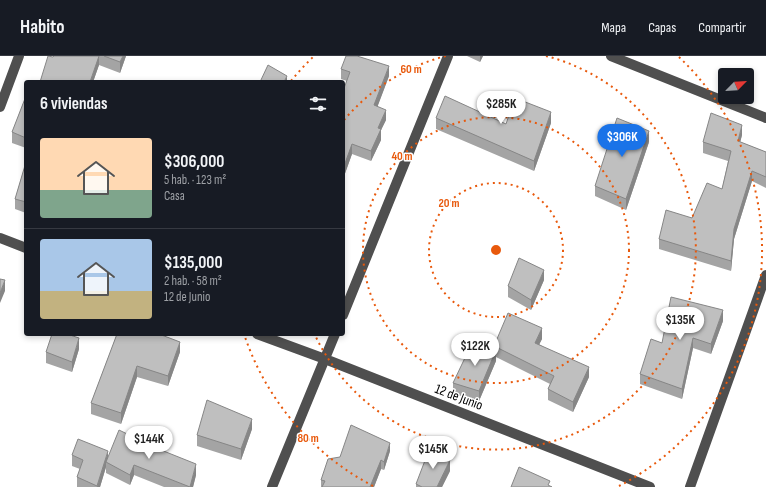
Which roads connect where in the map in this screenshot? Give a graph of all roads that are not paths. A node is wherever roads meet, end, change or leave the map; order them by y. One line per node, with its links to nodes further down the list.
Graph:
1 (19, 56): 4 (street)
2 (448, 56): 9 (street)
3 (611, 56): 5 (street)
4 (0, 107)
5 (766, 118)
6 (0, 238): 7 (street)
7 (24, 247)
8 (766, 275): 15 (street)
9 (345, 310)
10 (262, 336): 12 (street, 12 de Junio)
11 (334, 336): 12 (street)
12 (325, 359): 13 (street); 14 (street, 12 de Junio)
13 (272, 487)
14 (650, 487)
15 (690, 487)

